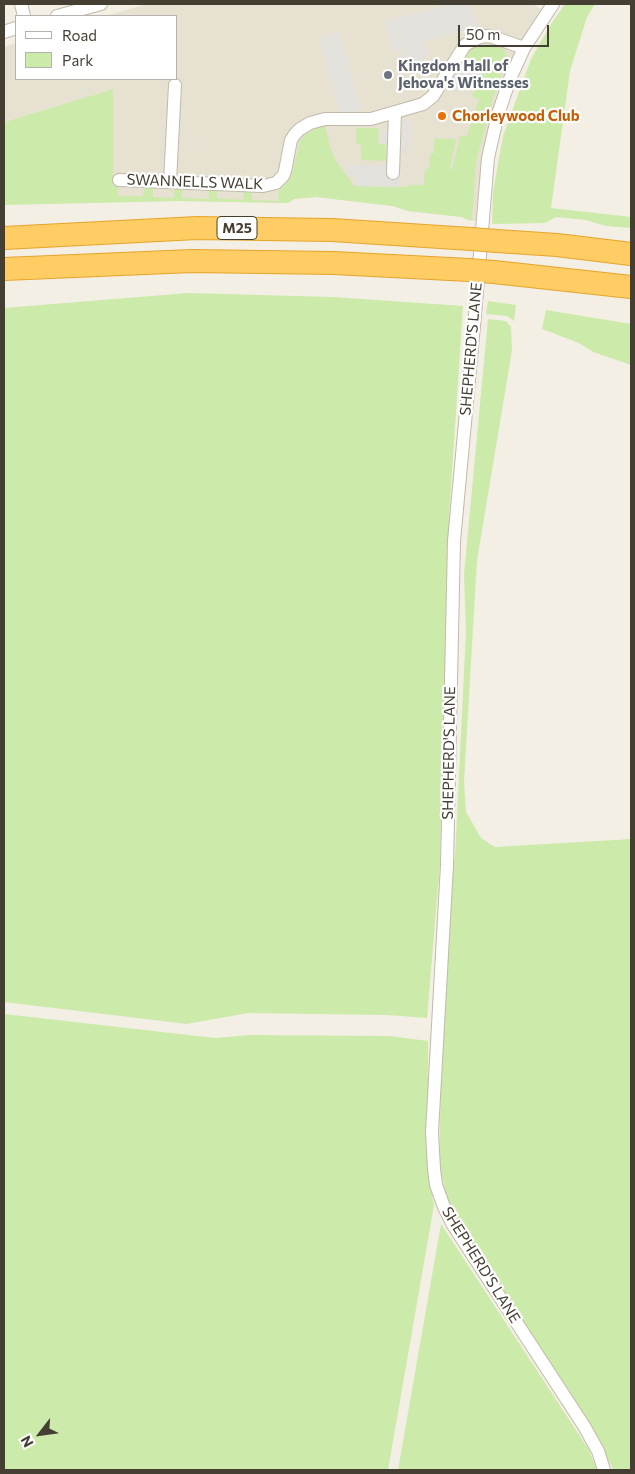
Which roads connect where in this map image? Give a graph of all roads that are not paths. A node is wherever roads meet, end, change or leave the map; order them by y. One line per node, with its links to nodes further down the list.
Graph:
1 (101, 4): 3 (street)
2 (553, 4): 4 (street, SHEPHERD'S LANE)
3 (61, 15)
4 (524, 48): 6 (street, SWANNELLS WALK); 14 (street, SHEPHERD'S LANE)
5 (175, 85): 9 (street)
6 (395, 112): 7 (street); 9 (street, SWANNELLS WALK)
7 (393, 173)
8 (119, 180): 9 (street, SWANNELLS WALK)
9 (170, 182)
10 (4, 238): 11 (highway, M25, bridge)
11 (631, 254)
12 (4, 270): 13 (highway, M25, bridge)
13 (631, 287)
14 (604, 1470)

